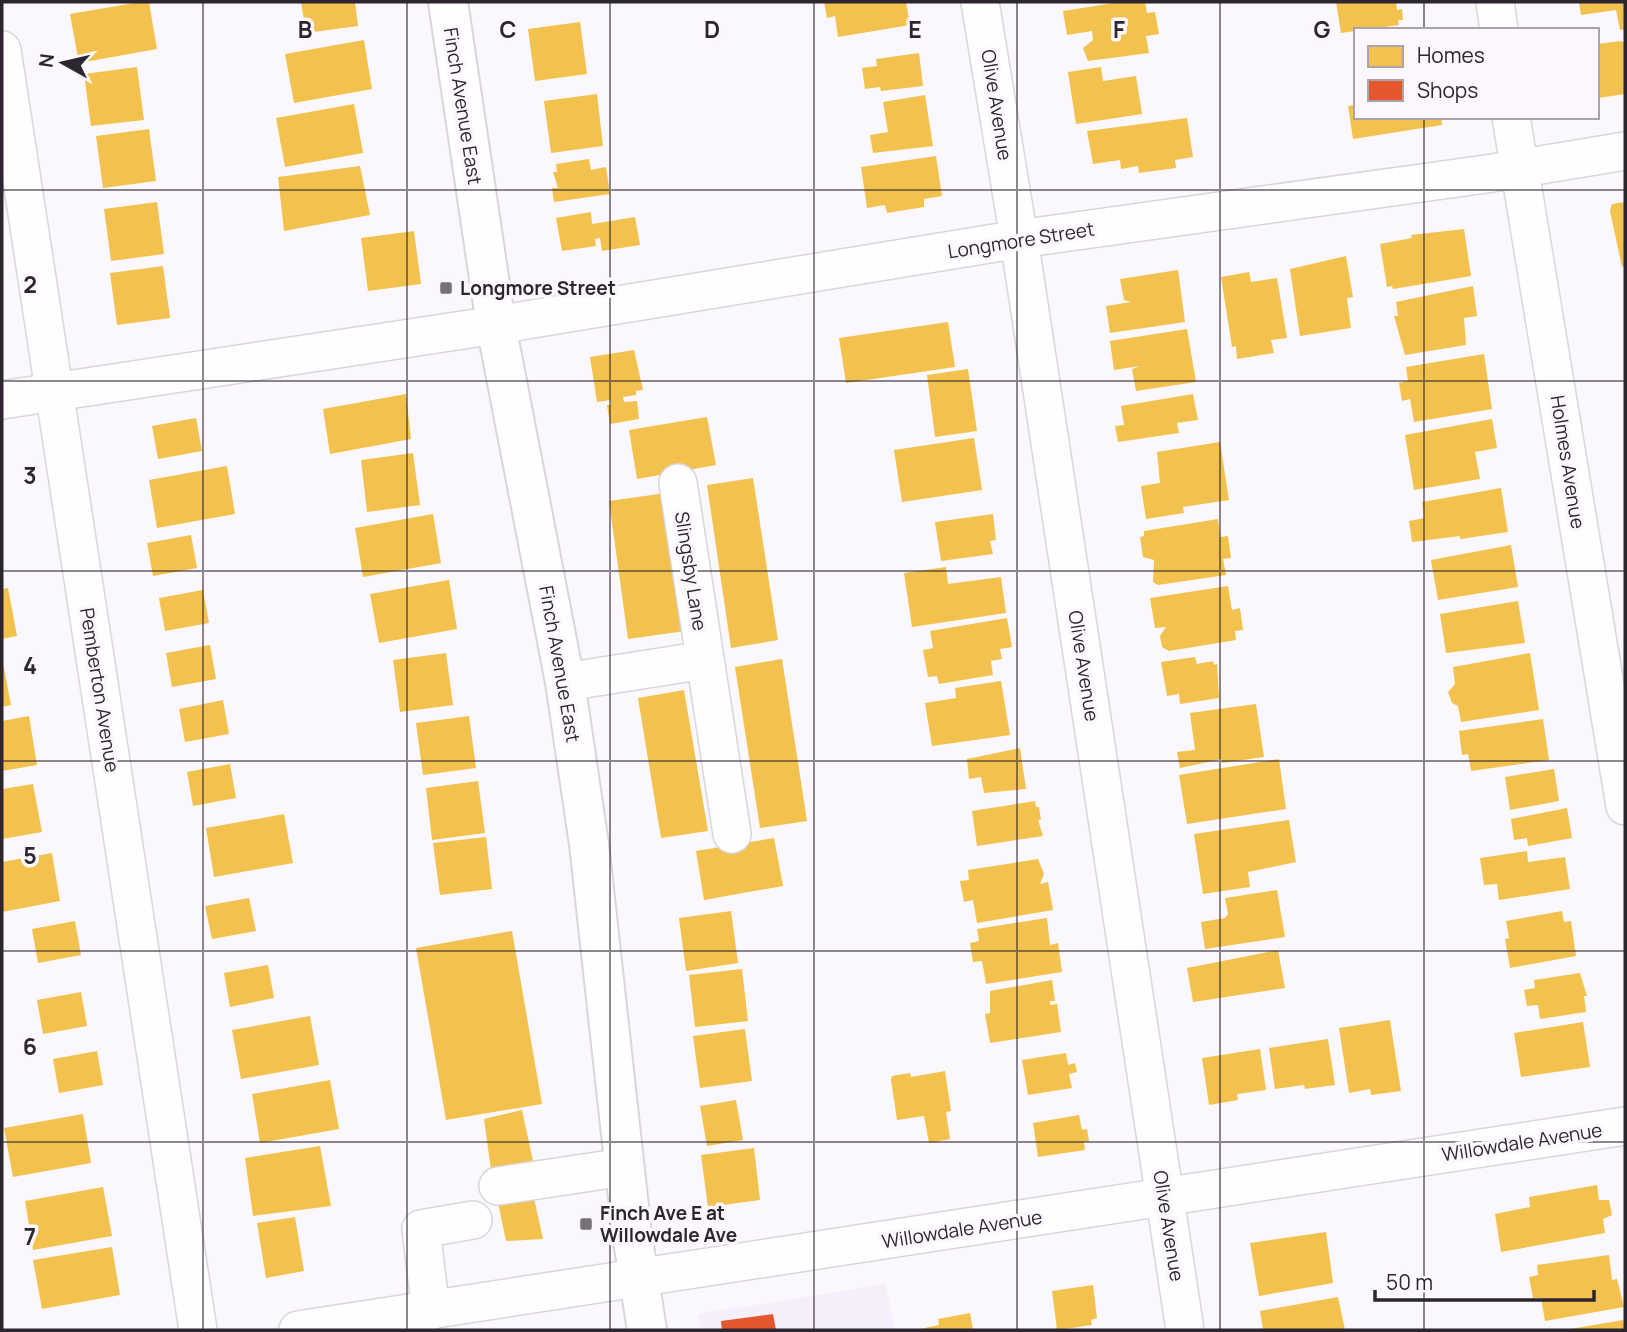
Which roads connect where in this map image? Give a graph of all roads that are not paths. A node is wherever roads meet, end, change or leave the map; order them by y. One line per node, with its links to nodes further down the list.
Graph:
1 (448, 2): 10 (main road, Finch Avenue East)
2 (980, 2): 9 (street, Olive Avenue)
3 (1495, 2): 4 (street)
4 (1499, 28)
5 (2, 50): 11 (street, Pemberton Avenue)
6 (1511, 119): 8 (street, Holmes Avenue)
7 (1625, 151): 8 (street, Longmore Street)
8 (1518, 167): 9 (street, Longmore Street); 16 (street, Holmes Avenue)
9 (1020, 239): 10 (street, Longmore Street); 21 (street, Olive Avenue)
10 (496, 326): 11 (street, Longmore Street); 15 (main road, Finch Avenue East)
11 (55, 392): 12 (street, Longmore Street); 25 (street, Pemberton Avenue)
12 (2, 400)
13 (678, 483): 14 (street, Slingsby Lane)
14 (705, 660): 15 (street); 17 (street, Slingsby Lane)
15 (565, 682): 19 (main road, Finch Avenue East)
16 (1625, 806)
17 (732, 834)
18 (1625, 1126): 21 (street, Willowdale Avenue)
19 (624, 1167): 20 (street); 23 (main road, Finch Avenue East)
20 (498, 1186)
21 (1165, 1198): 23 (street, Willowdale Avenue); 28 (street, Olive Avenue)
22 (473, 1220): 24 (street)
23 (638, 1279): 24 (street, Willowdale Avenue); 27 (main road, Finch Avenue East)
24 (431, 1311): 26 (street, Willowdale Avenue)
25 (198, 1330)
26 (299, 1330)
27 (647, 1330)
28 (1185, 1330)

